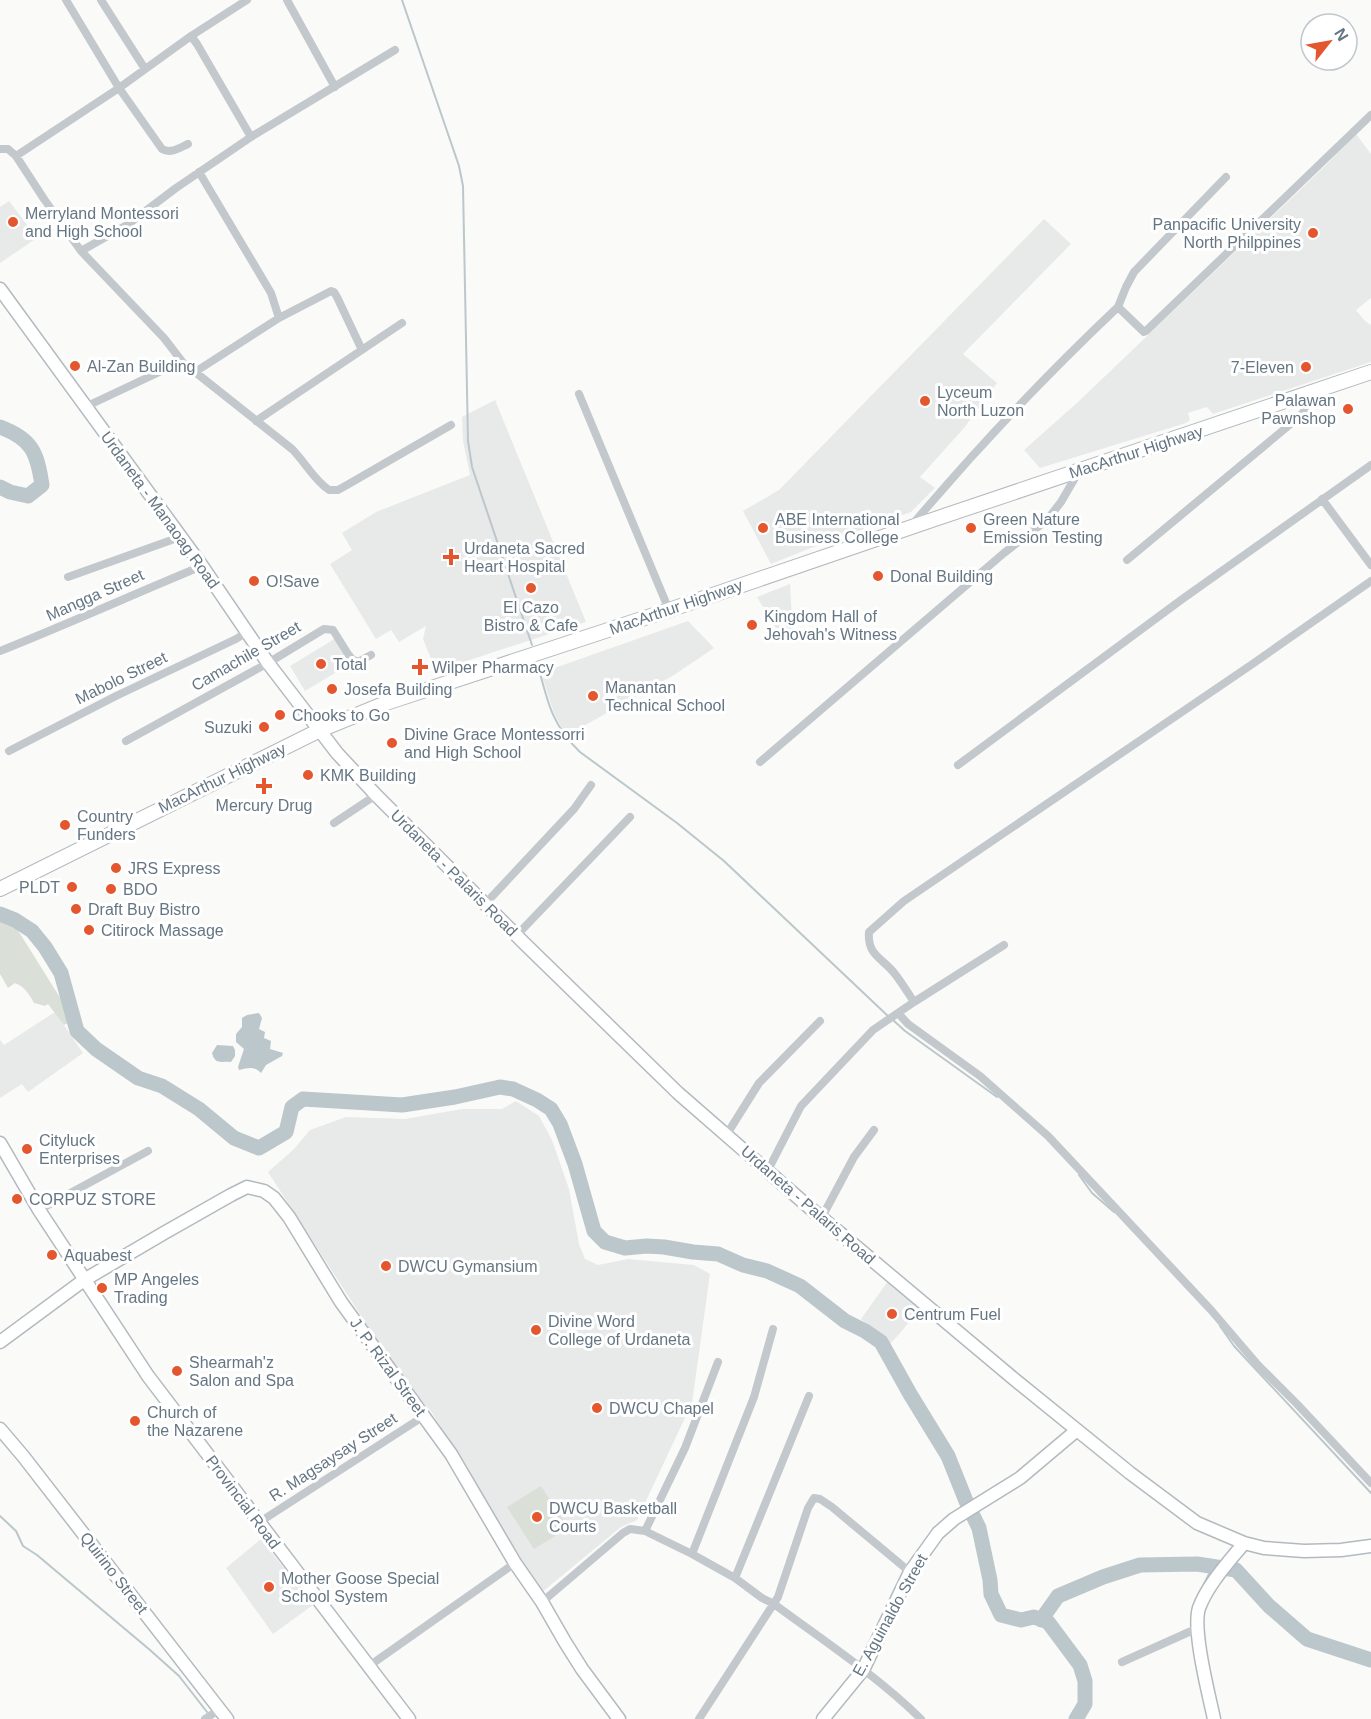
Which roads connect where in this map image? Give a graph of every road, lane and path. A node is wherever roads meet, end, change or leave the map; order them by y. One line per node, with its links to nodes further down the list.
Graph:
1 (66, 0): 9 (street)
2 (101, 0): 7 (street)
3 (247, 0): 5 (street)
4 (287, 0): 8 (street)
5 (191, 36): 7 (street); 11 (street)
6 (395, 50): 8 (street)
7 (145, 69): 9 (street)
8 (335, 87): 11 (street)
9 (120, 88): 12 (street); 14 (street)
10 (1371, 115): 19 (street)
11 (251, 137): 15 (street)
12 (188, 144)
13 (1, 146): 14 (street)
14 (16, 156): 17 (street)
15 (199, 172): 17 (street); 20 (street)
16 (1226, 177): 19 (street)
17 (81, 251): 23 (street)
18 (0, 289): 28 (main road, Urdaneta - Manaoag Road)
19 (1118, 307): 34 (street)
20 (279, 318): 22 (street); 24 (street)
21 (402, 323): 22 (street)
22 (362, 350): 29 (street)
23 (184, 364): 24 (street); 28 (street)
24 (195, 372): 29 (street)
25 (1371, 372): 26 (main road, MacArthur Highway)
26 (1325, 388): 32 (main road, MacArthur Highway); 36 (street)
27 (579, 394): 41 (street)
28 (85, 407): 35 (main road, Urdaneta - Manaoag Road)
29 (256, 420): 30 (street)
30 (451, 425)
31 (1371, 465): 33 (street)
32 (1080, 471): 34 (main road, MacArthur Highway); 49 (street)
33 (1322, 499): 37 (street); 50 (street)
34 (910, 528): 41 (main road, MacArthur Highway)
35 (180, 537): 38 (main road, Urdaneta - Manaoag Road); 39 (street)
36 (1127, 560)
37 (1371, 565)
38 (202, 566): 42 (main road, Urdaneta - Manaoag Road); 43 (street, Mangga Street)
39 (68, 577)
40 (1371, 581): 59 (street)
41 (669, 610): 46 (main road, MacArthur Highway)
42 (247, 632): 45 (main road, Urdaneta - Manaoag Road); 48 (street, Mabolo Street)
43 (0, 651)
44 (371, 655): 45 (street, Camachile Street)
45 (268, 663): 46 (main road, Urdaneta - Manaoag Road); 47 (street, Camachile Street)
46 (320, 730): 52 (main road, Urdaneta - Palaris Road); 55 (main road, MacArthur Highway)
47 (126, 741)
48 (9, 750)
49 (760, 762)
50 (958, 765)
51 (591, 785): 56 (street)
52 (376, 795): 54 (street); 56 (main road, Urdaneta - Palaris Road)
53 (630, 817): 57 (street)
54 (334, 823)
55 (0, 889)
56 (485, 904): 57 (main road, Urdaneta - Palaris Road)
57 (517, 935): 63 (main road, Urdaneta - Palaris Road)
58 (1004, 945): 59 (street)
59 (914, 1002): 60 (street)
60 (896, 1014): 66 (street); 77 (street)
61 (820, 1021): 63 (street)
62 (874, 1130): 68 (street)
63 (727, 1134): 66 (main road, Urdaneta - Palaris Road)
64 (0, 1143): 67 (main road, Provincial Road)
65 (148, 1151): 67 (street)
66 (767, 1172): 68 (main road, Urdaneta - Palaris Road)
67 (39, 1210): 69 (main road, Provincial Road)
68 (822, 1217): 76 (main road, Urdaneta - Palaris Road)
69 (84, 1280): 71 (main road, J. P. Rizal Street); 74 (main road, J. P. Rizal Street); 78 (main road, Provincial Road)
70 (773, 1329): 82 (street)
71 (0, 1342)
72 (718, 1362): 79 (street)
73 (809, 1396): 85 (street)
74 (424, 1416): 78 (street, R. Magsaysay Street); 83 (main road, J. P. Rizal Street)
75 (0, 1429): 92 (main road, Quirino Street)
76 (1077, 1430): 80 (main road, Urdaneta - Palaris Road); 84 (main road, E. Aguinaldo Street)
77 (1371, 1483)
78 (258, 1522): 90 (main road, Provincial Road)
79 (645, 1531): 82 (street); 86 (street)
80 (1244, 1543): 81 (main road, Urdaneta - Palaris Road); 88 (main road)
81 (1371, 1546)
82 (692, 1554): 85 (street)
83 (515, 1563): 86 (main road, J. P. Rizal Street); 90 (street)
84 (910, 1572): 87 (street); 91 (main road, E. Aguinaldo Street)
85 (735, 1578): 87 (street)
86 (542, 1602): 95 (main road, J. P. Rizal Street)
87 (774, 1604): 91 (street); 96 (street)
88 (1198, 1628): 89 (street); 99 (main road)
89 (1122, 1662)
90 (369, 1666): 94 (main road, Provincial Road)
91 (863, 1670): 97 (main road, E. Aguinaldo Street); 98 (street)
92 (224, 1714): 93 (street)
93 (205, 1719)
94 (409, 1719)
95 (619, 1719)
96 (699, 1719)
97 (824, 1719)
98 (921, 1719)
99 (1215, 1719)

